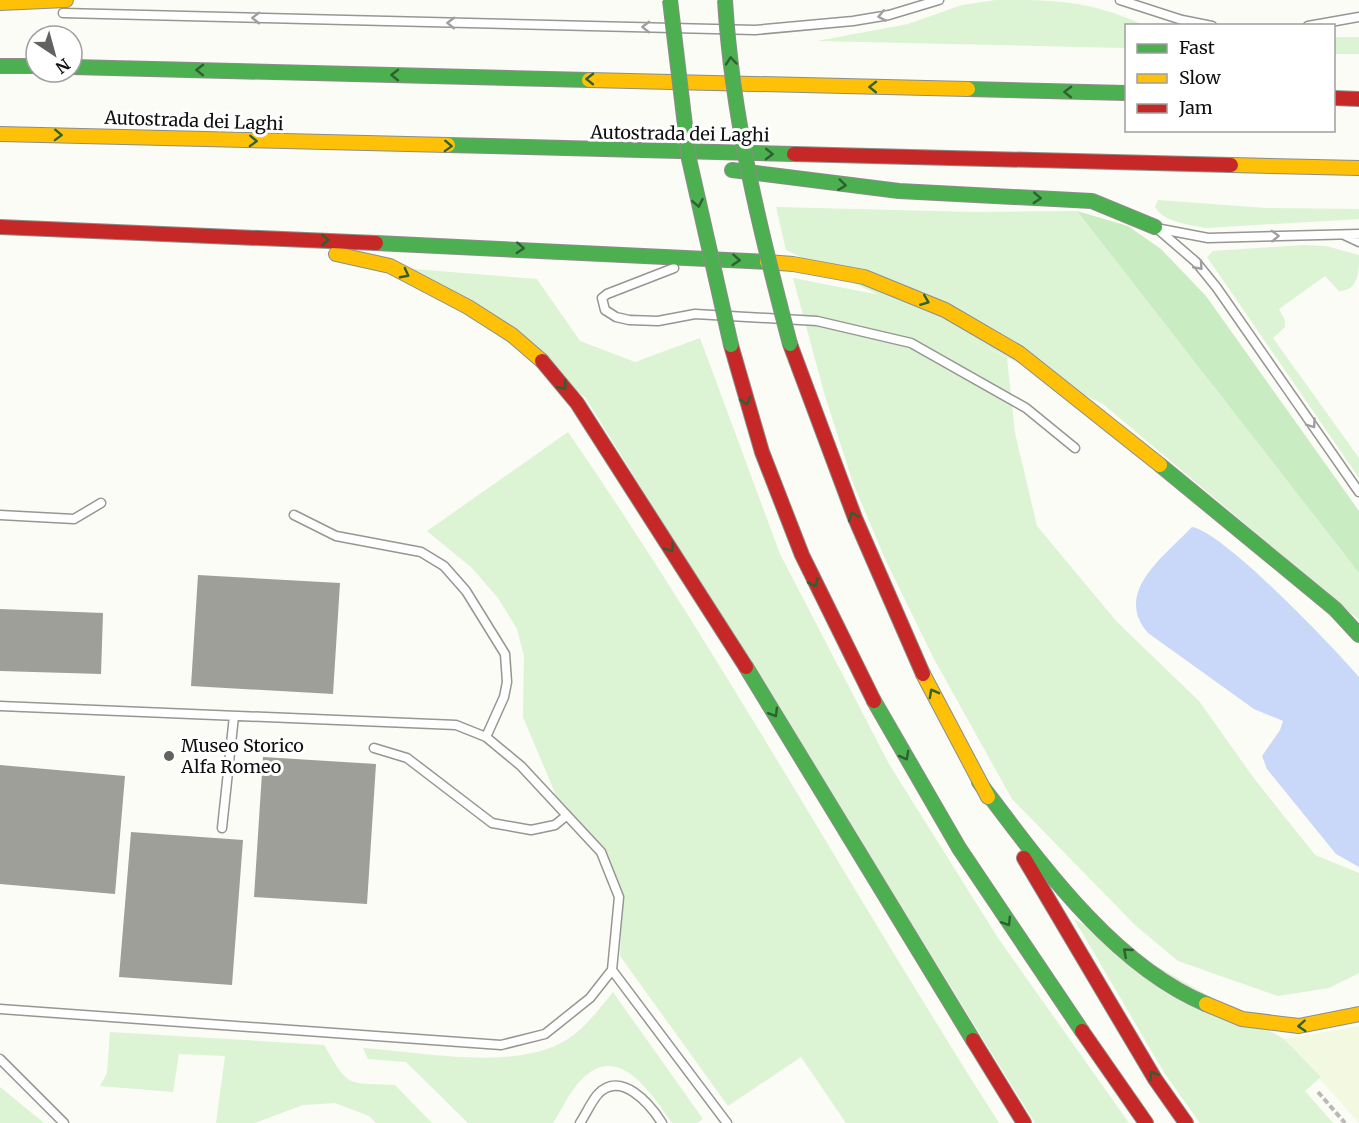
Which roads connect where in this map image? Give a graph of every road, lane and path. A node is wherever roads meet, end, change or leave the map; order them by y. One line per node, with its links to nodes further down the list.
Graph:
1 (66, 0): 6 (main road)
2 (670, 0): 52 (main road, one-way to 52, bridge)
3 (725, 0): 39 (main road, one-way to 3, bridge)
4 (939, 0): 9 (lane, one-way to 9)
5 (1120, 0): 11 (lane)
6 (0, 3)
7 (0, 10): 8 (lane)
8 (33, 12)
9 (56, 13)
10 (1359, 17): 12 (lane)
11 (1202, 24)
12 (1319, 24)
13 (0, 66): 14 (main road)
14 (24, 66)
15 (84, 67): 16 (main road, one-way to 15)
16 (1125, 93)
17 (1335, 98): 18 (main road)
18 (1359, 99)
19 (0, 134): 20 (main road, Autostrada dei Laghi, one-way to 20)
20 (619, 151): 21 (main road, Autostrada dei Laghi, one-way to 21); 23 (main road, one-way to 23)
21 (1359, 168)
22 (0, 227): 26 (main road)
23 (1155, 227): 24 (lane, one-way to 24); 30 (lane, one-way to 30)
24 (1341, 234): 25 (lane); 27 (lane)
25 (1359, 234)
26 (183, 237): 28 (main road, one-way to 28); 51 (main road, one-way to 51)
27 (1359, 242)
28 (700, 258): 29 (lane); 34 (main road, one-way to 34)
29 (1075, 448)
30 (1359, 492)
31 (101, 503): 32 (lane)
32 (0, 515)
33 (294, 515): 37 (lane)
34 (1359, 635)
35 (0, 706): 36 (lane)
36 (234, 716): 37 (lane); 41 (lane)
37 (486, 737): 40 (lane)
38 (374, 748): 40 (lane)
39 (979, 782): 44 (main road, one-way to 39); 53 (main road, one-way to 39)
40 (566, 816): 42 (lane)
41 (222, 828)
42 (612, 970): 43 (lane); 50 (lane)
43 (0, 1009)
44 (1359, 1014)
45 (0, 1059): 47 (lane)
46 (1318, 1092): 54 (path)
47 (64, 1123)
48 (580, 1123): 49 (lane)
49 (662, 1123)
50 (727, 1123)
51 (1024, 1123)
52 (1146, 1123)
53 (1186, 1123)
54 (1345, 1123)

